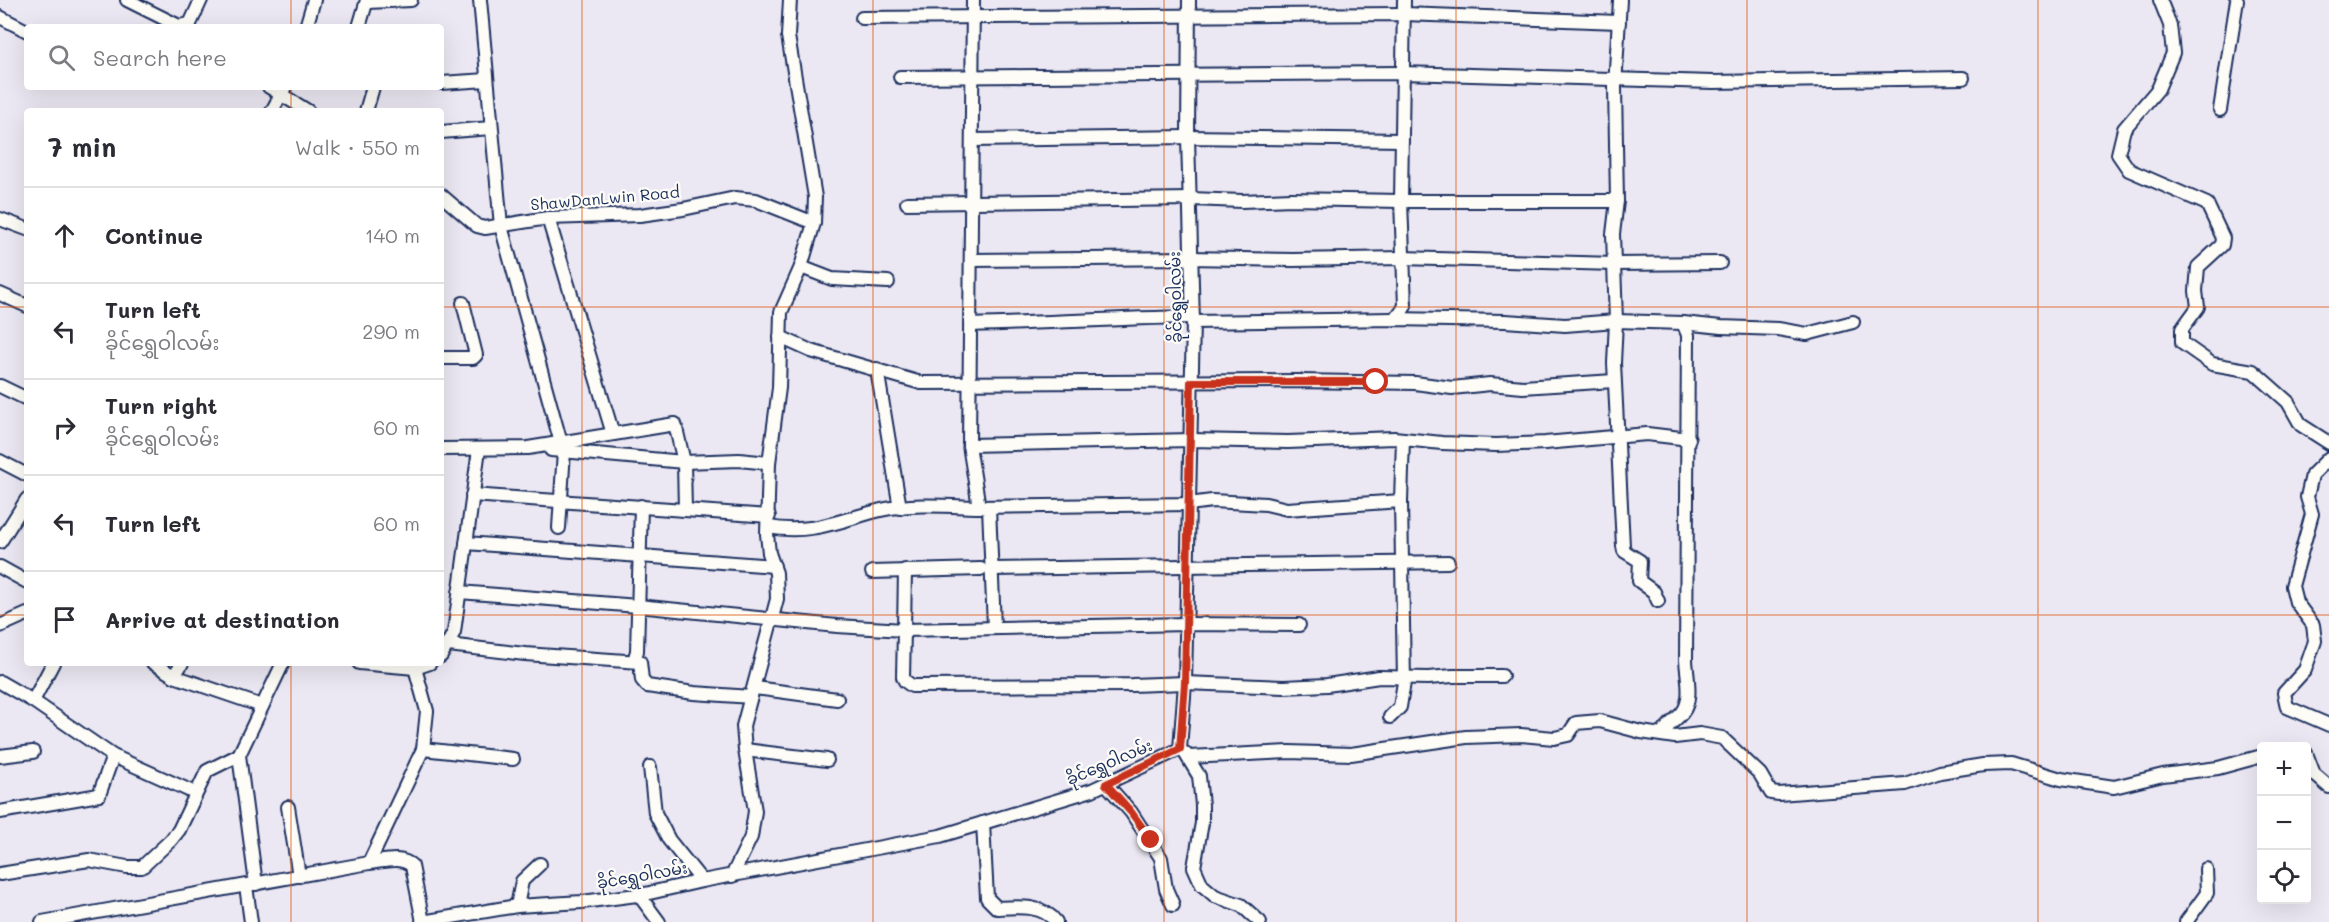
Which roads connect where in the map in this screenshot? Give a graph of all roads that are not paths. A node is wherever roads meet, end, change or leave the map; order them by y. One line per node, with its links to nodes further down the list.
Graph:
1 (201, 0): 21 (street)
2 (314, 0): 22 (street)
3 (411, 0): 12 (street)
4 (480, 0): 31 (street)
5 (790, 0): 52 (street)
6 (973, 0): 15 (street)
7 (1189, 0): 17 (street, ခိုင်ရွှေဝါလမ်း)
8 (1404, 0): 14 (street)
9 (1620, 0): 19 (street)
10 (2160, 0): 84 (street)
11 (2237, 0): 38 (street)
12 (367, 1): 23 (street)
13 (133, 2): 20 (street)
14 (1404, 14): 17 (street); 19 (street); 25 (street)
15 (973, 16): 17 (street); 18 (street); 28 (street)
16 (0, 17): 24 (street)
17 (1190, 17): 26 (street, ခိုင်ရွှေဝါလမ်း)
18 (862, 18)
19 (1619, 22): 30 (street)
20 (175, 24)
21 (190, 24)
22 (307, 24)
23 (360, 24)
24 (24, 29)
25 (1402, 73): 26 (street); 30 (street); 43 (street)
26 (1189, 76): 28 (street); 41 (street, ခိုင်ရွှေဝါလမ်း)
27 (900, 77): 28 (street)
28 (972, 77): 42 (street)
29 (1963, 78): 30 (street)
30 (1616, 80): 48 (street)
31 (486, 81): 32 (street); 39 (street)
32 (444, 83)
33 (372, 90): 37 (street)
34 (284, 91): 35 (street); 36 (street)
35 (274, 108)
36 (304, 108)
37 (367, 108)
38 (2220, 110)
39 (491, 128): 40 (street); 53 (street)
40 (444, 132)
41 (1188, 137): 42 (street); 43 (street); 45 (street, ခိုင်ရွှေဝါလမ်း)
42 (972, 140): 46 (street)
43 (1402, 140): 47 (street)
44 (444, 198): 53 (street, ShawDanLwin Road)
45 (1191, 199): 46 (street); 47 (street); 55 (street, ခိုင်ရွှေဝါလမ်း)
46 (972, 201): 49 (street); 57 (street)
47 (1401, 201): 48 (street); 56 (street)
48 (1617, 201): 58 (street)
49 (907, 203)
50 (548, 218): 52 (street, ShawDanLwin Road); 53 (street, ShawDanLwin Road); 79 (street)
51 (0, 219): 54 (street)
52 (814, 223): 60 (street)
53 (501, 226): 86 (street)
54 (24, 228)
55 (1190, 258): 56 (street); 57 (street); 65 (street, ခိုင်ရွှေဝါလမ်း)
56 (1402, 258): 58 (street); 66 (street)
57 (971, 260): 70 (street)
58 (1615, 264): 59 (street); 67 (street)
59 (1720, 264)
60 (801, 267): 61 (street); 71 (street)
61 (888, 282)
62 (0, 294): 64 (street)
63 (463, 303): 72 (street)
64 (24, 305)
65 (1193, 319): 66 (street); 70 (street); 75 (street, ခိုင်ရွှေဝါလမ်း)
66 (1393, 320): 67 (street)
67 (1616, 321): 69 (street); 74 (street)
68 (1853, 322): 69 (street)
69 (1683, 323): 82 (street)
70 (971, 325): 76 (street)
71 (780, 337): 73 (street); 92 (street)
72 (444, 358)
73 (877, 369): 76 (street); 100 (street)
74 (1614, 381): 75 (street); 80 (street)
75 (1191, 382): 76 (street); 83 (street, ခိုင်ရွှေဝါလမ်း)
76 (969, 384): 85 (street)
77 (0, 386): 78 (street)
78 (24, 398)
79 (613, 434): 86 (street); 91 (street)
80 (1616, 436): 81 (street); 82 (street); 118 (street)
81 (1403, 439): 83 (street); 96 (street)
82 (1689, 439): 147 (street)
83 (1191, 440): 85 (street); 97 (street, ခိုင်ရွှေဝါလမ်း)
84 (2329, 443)
85 (969, 446): 101 (street)
86 (562, 447): 88 (street); 91 (street); 95 (street)
87 (444, 448): 88 (street)
88 (478, 449): 94 (street)
89 (2329, 458): 146 (street)
90 (0, 461): 93 (street)
91 (684, 462): 92 (street); 102 (street)
92 (769, 464): 103 (street)
93 (24, 473)
94 (472, 495): 95 (street); 106 (street)
95 (561, 501): 99 (street); 104 (street)
96 (1401, 501): 97 (street); 109 (street)
97 (1189, 504): 101 (street); 110 (street, ခိုင်ရွှေဝါလမ်း)
98 (24, 506): 105 (street)
99 (641, 506): 102 (street); 107 (street)
100 (900, 507): 101 (street); 103 (street)
101 (984, 507): 113 (street)
102 (685, 510): 103 (street)
103 (768, 521): 111 (street)
104 (559, 528)
105 (1, 540)
106 (466, 543): 107 (street); 117 (street)
107 (640, 555): 111 (street); 119 (street)
108 (1448, 562): 109 (street)
109 (1402, 563): 110 (street); 138 (street)
110 (1188, 565): 113 (street); 122 (street, ခိုင်ရွှေဝါလမ်း)
111 (774, 566): 121 (street)
112 (0, 567): 116 (street)
113 (987, 569): 114 (street); 125 (street)
114 (905, 570): 115 (street); 126 (street)
115 (873, 572)
116 (24, 580)
117 (459, 592): 119 (street); 127 (street)
118 (1658, 601)
119 (638, 606): 121 (street); 128 (street)
120 (24, 615): 124 (street)
121 (770, 619): 126 (street); 141 (street)
122 (1186, 624): 123 (street); 125 (street); 140 (street, ခိုင်ရွှေဝါလမ်း)
123 (1299, 625)
124 (0, 626)
125 (994, 627): 126 (street)
126 (904, 630): 140 (street)
127 (444, 651): 128 (street)
128 (633, 661): 141 (street)
129 (51, 666): 143 (street)
130 (158, 666): 136 (street)
131 (180, 666): 136 (street)
132 (282, 666): 144 (street)
133 (400, 666): 135 (street)
134 (421, 666): 135 (street)
135 (415, 668): 148 (street)
136 (174, 676): 144 (street)
137 (1502, 676): 138 (street)
138 (1404, 677): 140 (street); 145 (street)
139 (0, 682): 143 (street)
140 (1185, 683): 151 (street, ခိုင်ရွှေဝါလမ်း)
141 (753, 692): 142 (street); 149 (street)
142 (837, 699)
143 (33, 701): 154 (street)
144 (262, 706): 152 (street)
145 (1390, 717)
146 (2329, 724)
147 (1662, 735): 151 (street); 155 (street)
148 (423, 749): 156 (street); 166 (street)
149 (745, 750): 157 (street); 171 (street)
150 (33, 752): 153 (street)
151 (1184, 753): 160 (street, ခိုင်ရွှေဝါလမ်း); 186 (street)
152 (239, 755): 162 (street); 173 (street)
153 (0, 756)
154 (113, 756): 162 (street); 164 (street)
155 (2257, 757)
156 (513, 759)
157 (827, 760)
158 (2311, 765): 161 (street)
159 (650, 766): 172 (street)
160 (1106, 784): 165 (street, ခိုင်ရွှေဝါလမ်း); 175 (street)
161 (2329, 788)
162 (195, 793): 169 (street)
163 (288, 807): 170 (street)
164 (0, 812)
165 (983, 823): 171 (street, ခိုင်ရွှေဝါလမ်း); 185 (street)
166 (369, 863): 170 (street); 182 (street)
167 (540, 864): 176 (street)
168 (2206, 869): 187 (street)
169 (0, 874)
170 (299, 876): 173 (street)
171 (732, 876): 172 (street, ခိုင်ရွှေဝါလမ်း)
172 (702, 881): 174 (street, ခိုင်ရွှေဝါလမ်း)
173 (251, 884): 178 (street); 181 (street)
174 (639, 895): 176 (street, ခိုင်ရွှေဝါလမ်း); 184 (street)
175 (1173, 905)
176 (517, 906): 177 (street, ခိုင်ရွှေဝါလမ်း)
177 (502, 908): 182 (street, ခိုင်ရွှေဝါလမ်း); 183 (street)
178 (115, 909): 179 (street); 180 (street)
179 (42, 922)
180 (118, 922)
181 (251, 922)
182 (423, 922)
183 (503, 922)
184 (659, 922)
185 (1056, 922)
186 (1260, 922)
187 (2186, 922)

